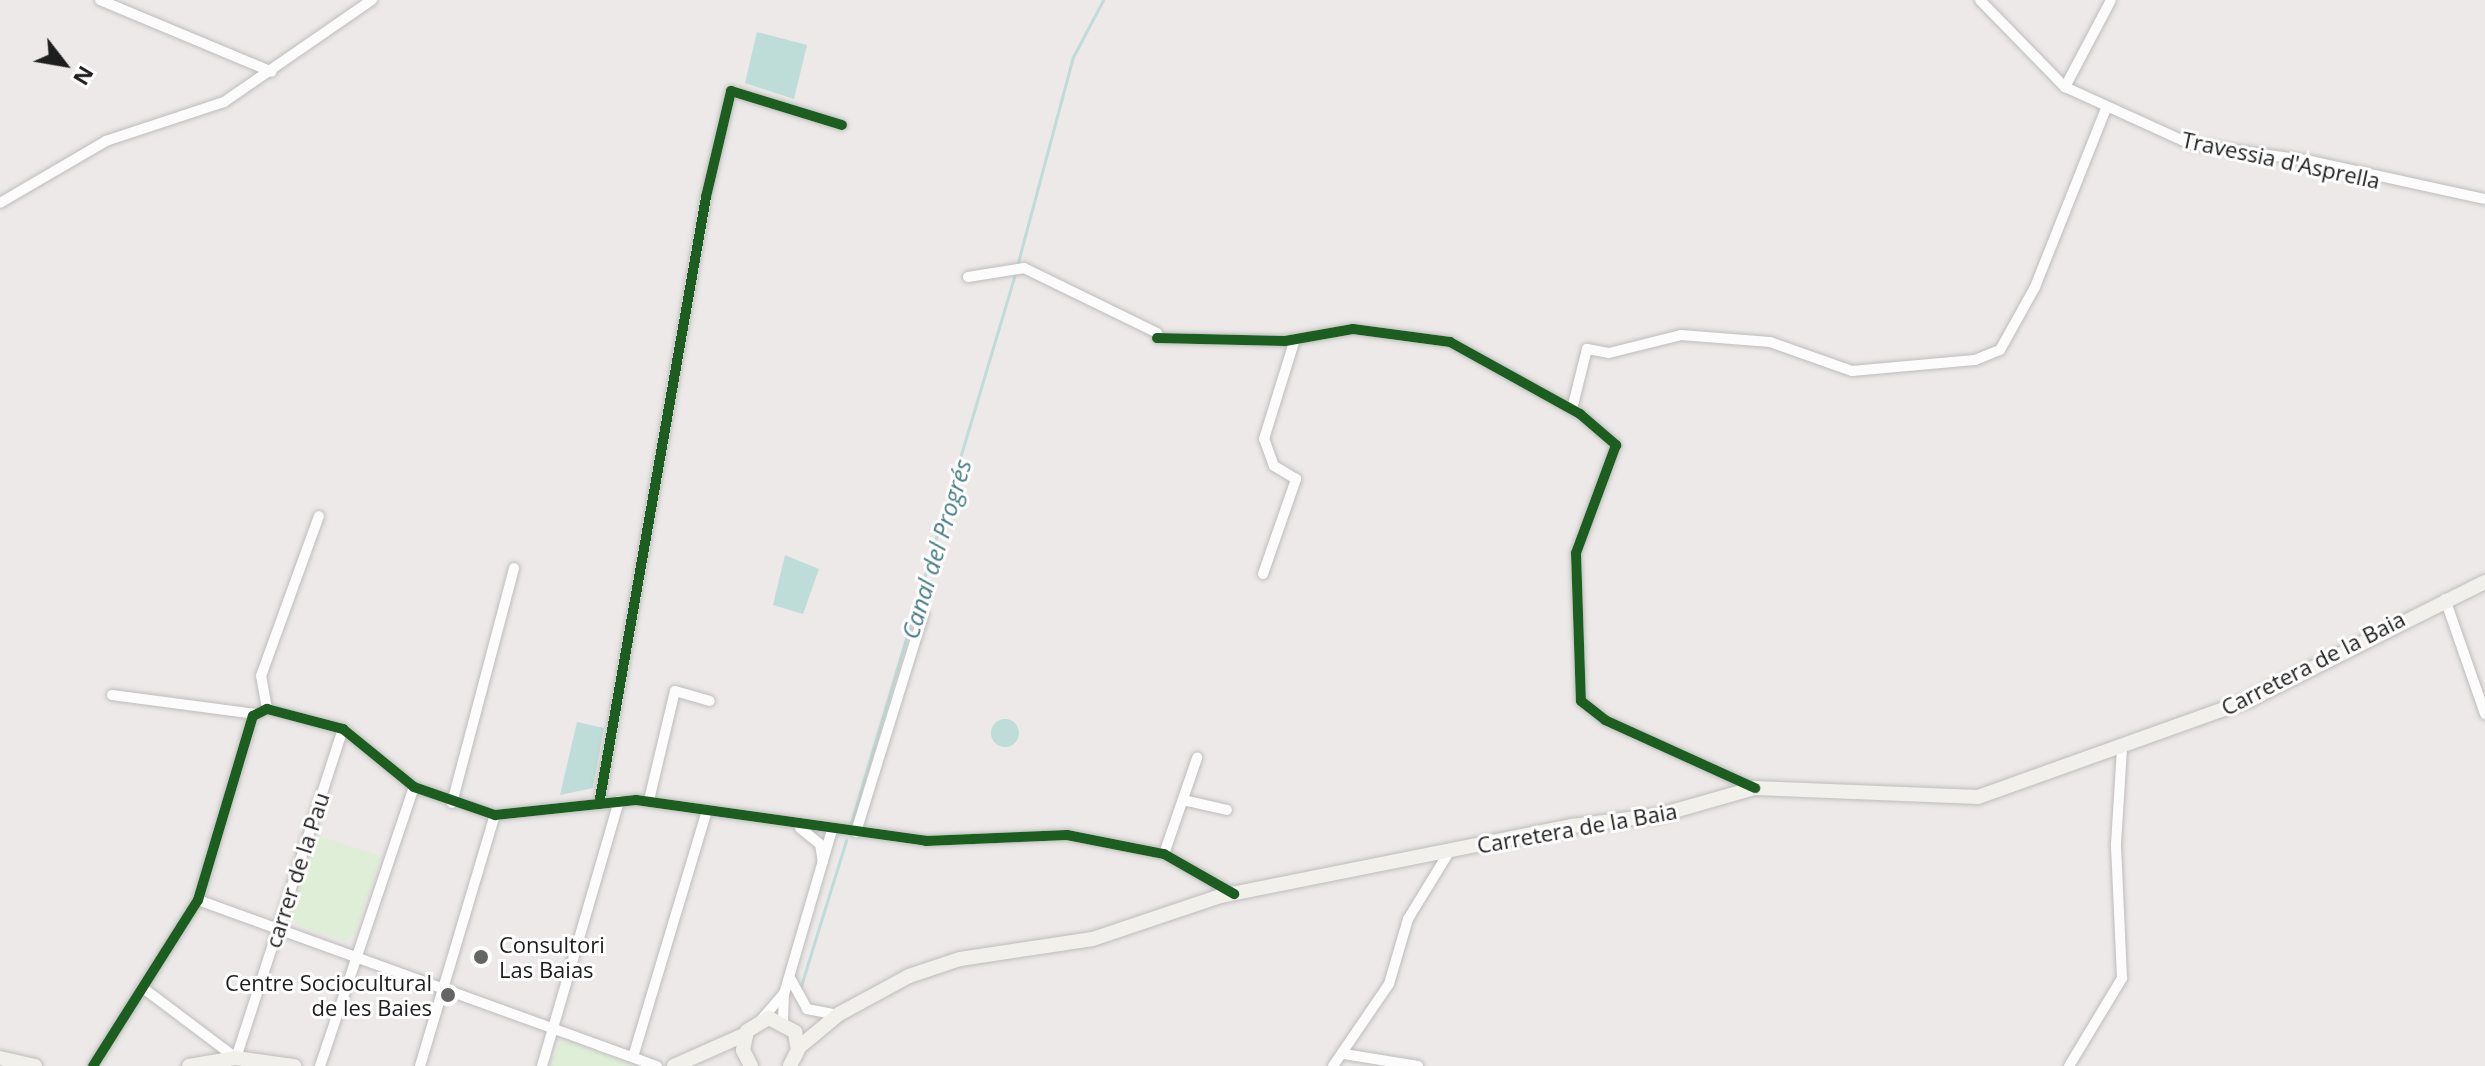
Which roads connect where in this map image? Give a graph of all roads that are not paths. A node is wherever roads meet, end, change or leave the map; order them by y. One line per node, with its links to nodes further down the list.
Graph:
1 (100, 0): 5 (street)
2 (372, 0): 5 (street)
3 (1980, 0): 6 (street, Travessia d'Asprella)
4 (2111, 0): 6 (street)
5 (272, 72): 10 (street)
6 (2065, 87): 7 (street, Travessia d'Asprella)
7 (2106, 109): 9 (street, Travessia d'Asprella); 13 (street)
8 (842, 125): 34 (street)
9 (2485, 199)
10 (0, 203)
11 (968, 277): 12 (street)
12 (1295, 339): 13 (street); 16 (street)
13 (1572, 409): 29 (street)
14 (319, 516): 22 (street)
15 (514, 568): 33 (street)
16 (1263, 574)
17 (2485, 582): 18 (main road, Carretera de la Baia)
18 (2445, 599): 23 (street); 26 (main road, Carretera de la Baia)
19 (924, 613): 40 (street)
20 (112, 695): 24 (street)
21 (710, 701): 30 (street)
22 (267, 709): 24 (street); 25 (street)
23 (2485, 714)
24 (254, 715): 45 (street)
25 (343, 729): 28 (street); 46 (street, carrer de la Pau)
26 (2122, 749): 29 (main road, Carretera de la Baia); 76 (street)
27 (1197, 758): 31 (street)
28 (414, 787): 33 (street); 47 (street)
29 (1755, 788): 41 (main road, Carretera de la Baia)
30 (649, 800): 32 (street); 36 (street)
31 (1183, 800): 35 (street); 42 (street)
32 (619, 801): 34 (street); 55 (street)
33 (452, 803): 37 (street)
34 (599, 804): 37 (street)
35 (1227, 810)
36 (707, 811): 38 (street); 60 (street)
37 (495, 815): 50 (street)
38 (794, 825): 39 (street); 43 (street)
39 (829, 830): 40 (street); 43 (street)
40 (856, 832): 42 (street)
41 (1449, 852): 44 (main road, Carretera de la Baia); 59 (street)
42 (1164, 854): 44 (street)
43 (824, 868): 48 (street)
44 (1234, 894): 52 (main road, Carretera de la Baia)
45 (198, 900): 46 (street); 49 (street)
46 (278, 929): 47 (street); 62 (street, carrer de la Pau)
47 (356, 957): 50 (street); 68 (street)
48 (790, 978): 51 (street); 52 (street)
49 (143, 988): 62 (street); 65 (street)
50 (443, 989): 55 (street); 69 (street)
51 (784, 994): 53 (street); 54 (street)
52 (836, 1014): 54 (main road, Carretera de la Baia); 57 (main road, Carretera de la Baia)
53 (760, 1021): 54 (main road, Carretera de la Baia); 56 (main road)
54 (786, 1024): 57 (main road)
55 (553, 1029): 60 (street); 70 (street)
56 (746, 1034): 58 (main road); 63 (main road)
57 (798, 1048): 73 (main road)
58 (711, 1052): 63 (main road); 72 (main road)
59 (1344, 1054): 74 (street); 75 (street)
60 (633, 1057): 71 (street)
61 (0, 1058): 64 (main road)
62 (236, 1058): 66 (main road); 67 (main road)
63 (748, 1062)
64 (35, 1066)
65 (93, 1066)
66 (192, 1066)
67 (294, 1066)
68 (320, 1066)
69 (420, 1066)
70 (542, 1066)
71 (657, 1066)
72 (674, 1066)
73 (790, 1066)
74 (1333, 1066)
75 (1418, 1066)
76 (2069, 1066)

